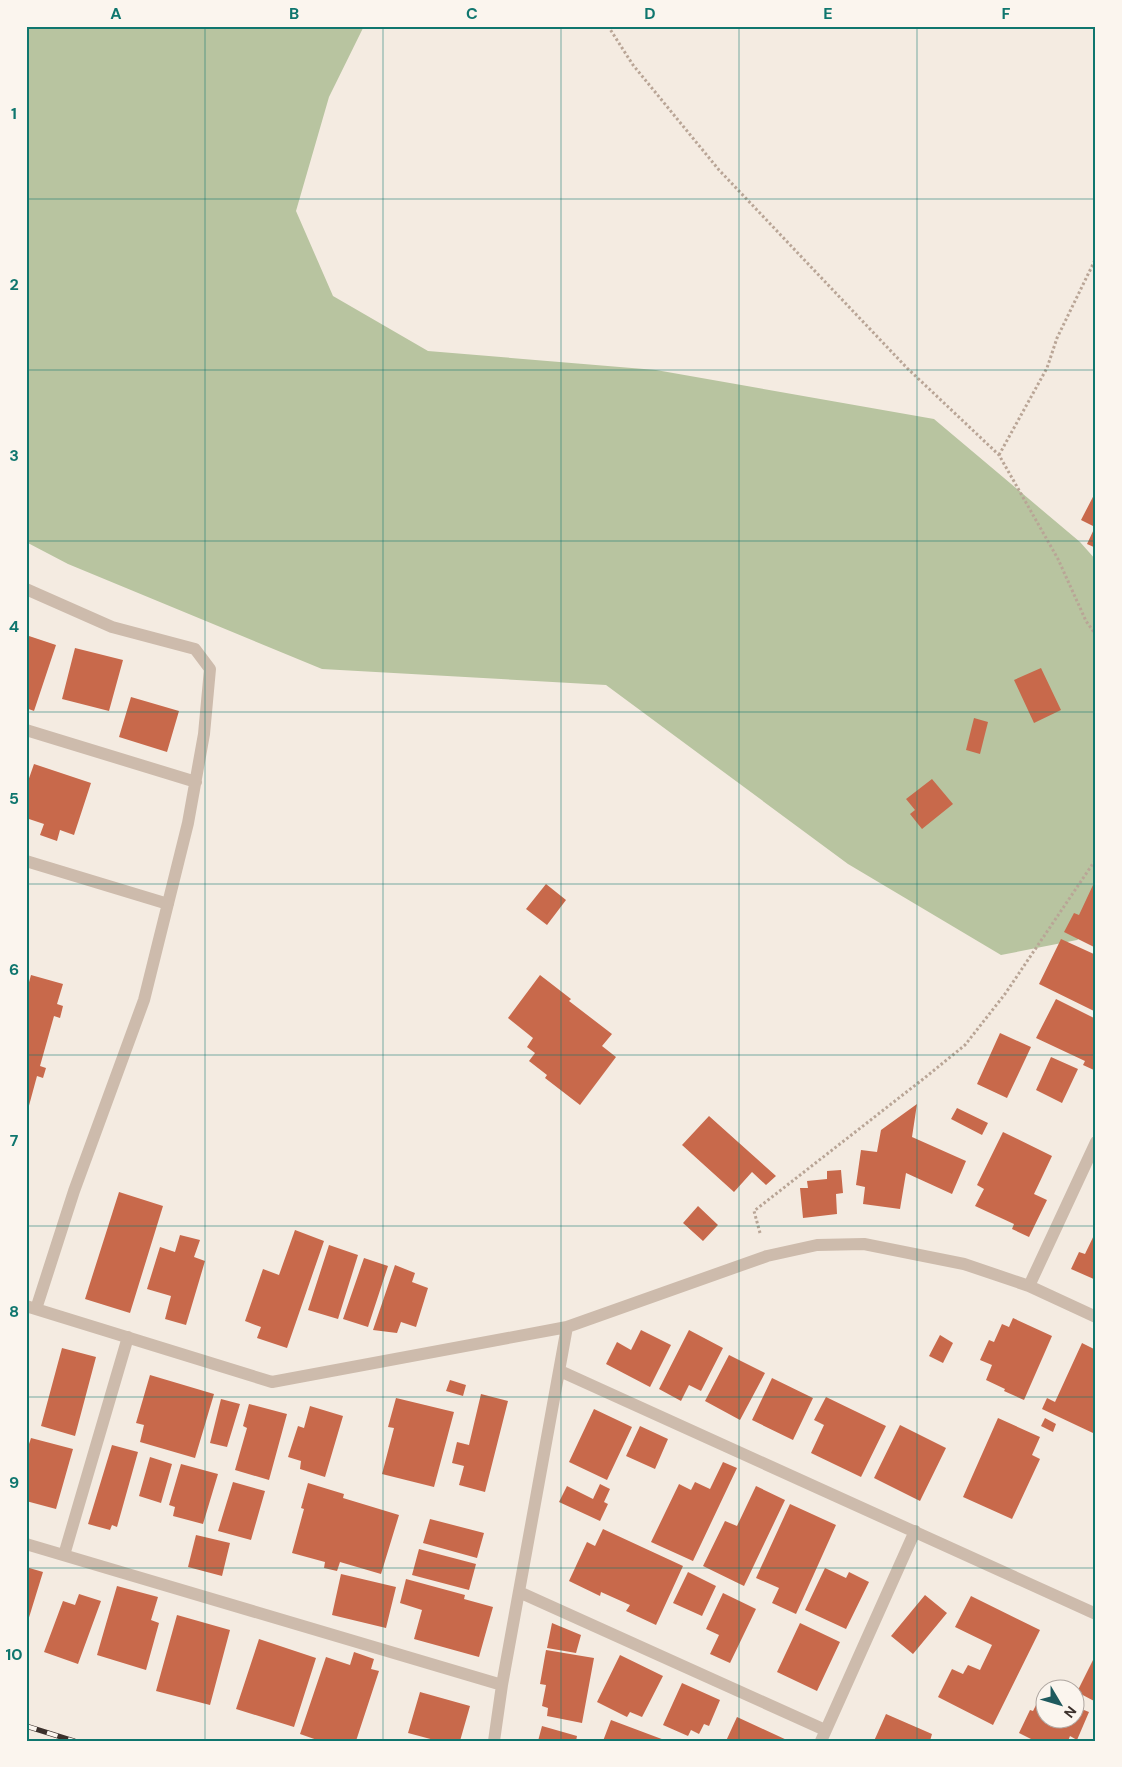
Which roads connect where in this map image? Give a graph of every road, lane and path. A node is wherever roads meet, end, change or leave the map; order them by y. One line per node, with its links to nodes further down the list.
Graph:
1 (608, 26): 3 (path)
2 (1096, 258): 3 (path)
3 (999, 455): 5 (path)
4 (26, 589): 7 (street)
5 (1096, 635)
6 (26, 730): 7 (street)
7 (196, 782): 10 (street)
8 (1096, 859): 12 (path)
9 (26, 861): 10 (street)
10 (168, 904): 14 (street)
11 (1096, 1142): 13 (street)
12 (767, 1256): 13 (street); 16 (street)
13 (1029, 1286): 15 (street)
14 (31, 1308): 17 (street)
15 (1096, 1318)
16 (568, 1327): 17 (street); 18 (street)
17 (128, 1337): 21 (street)
18 (560, 1371): 19 (street); 22 (street)
19 (915, 1532): 23 (street); 25 (street)
20 (26, 1544): 21 (street)
21 (64, 1555): 24 (street)
22 (519, 1592): 24 (street); 25 (street)
23 (1096, 1614)
24 (502, 1685): 26 (street)
25 (823, 1735)
26 (494, 1741)

